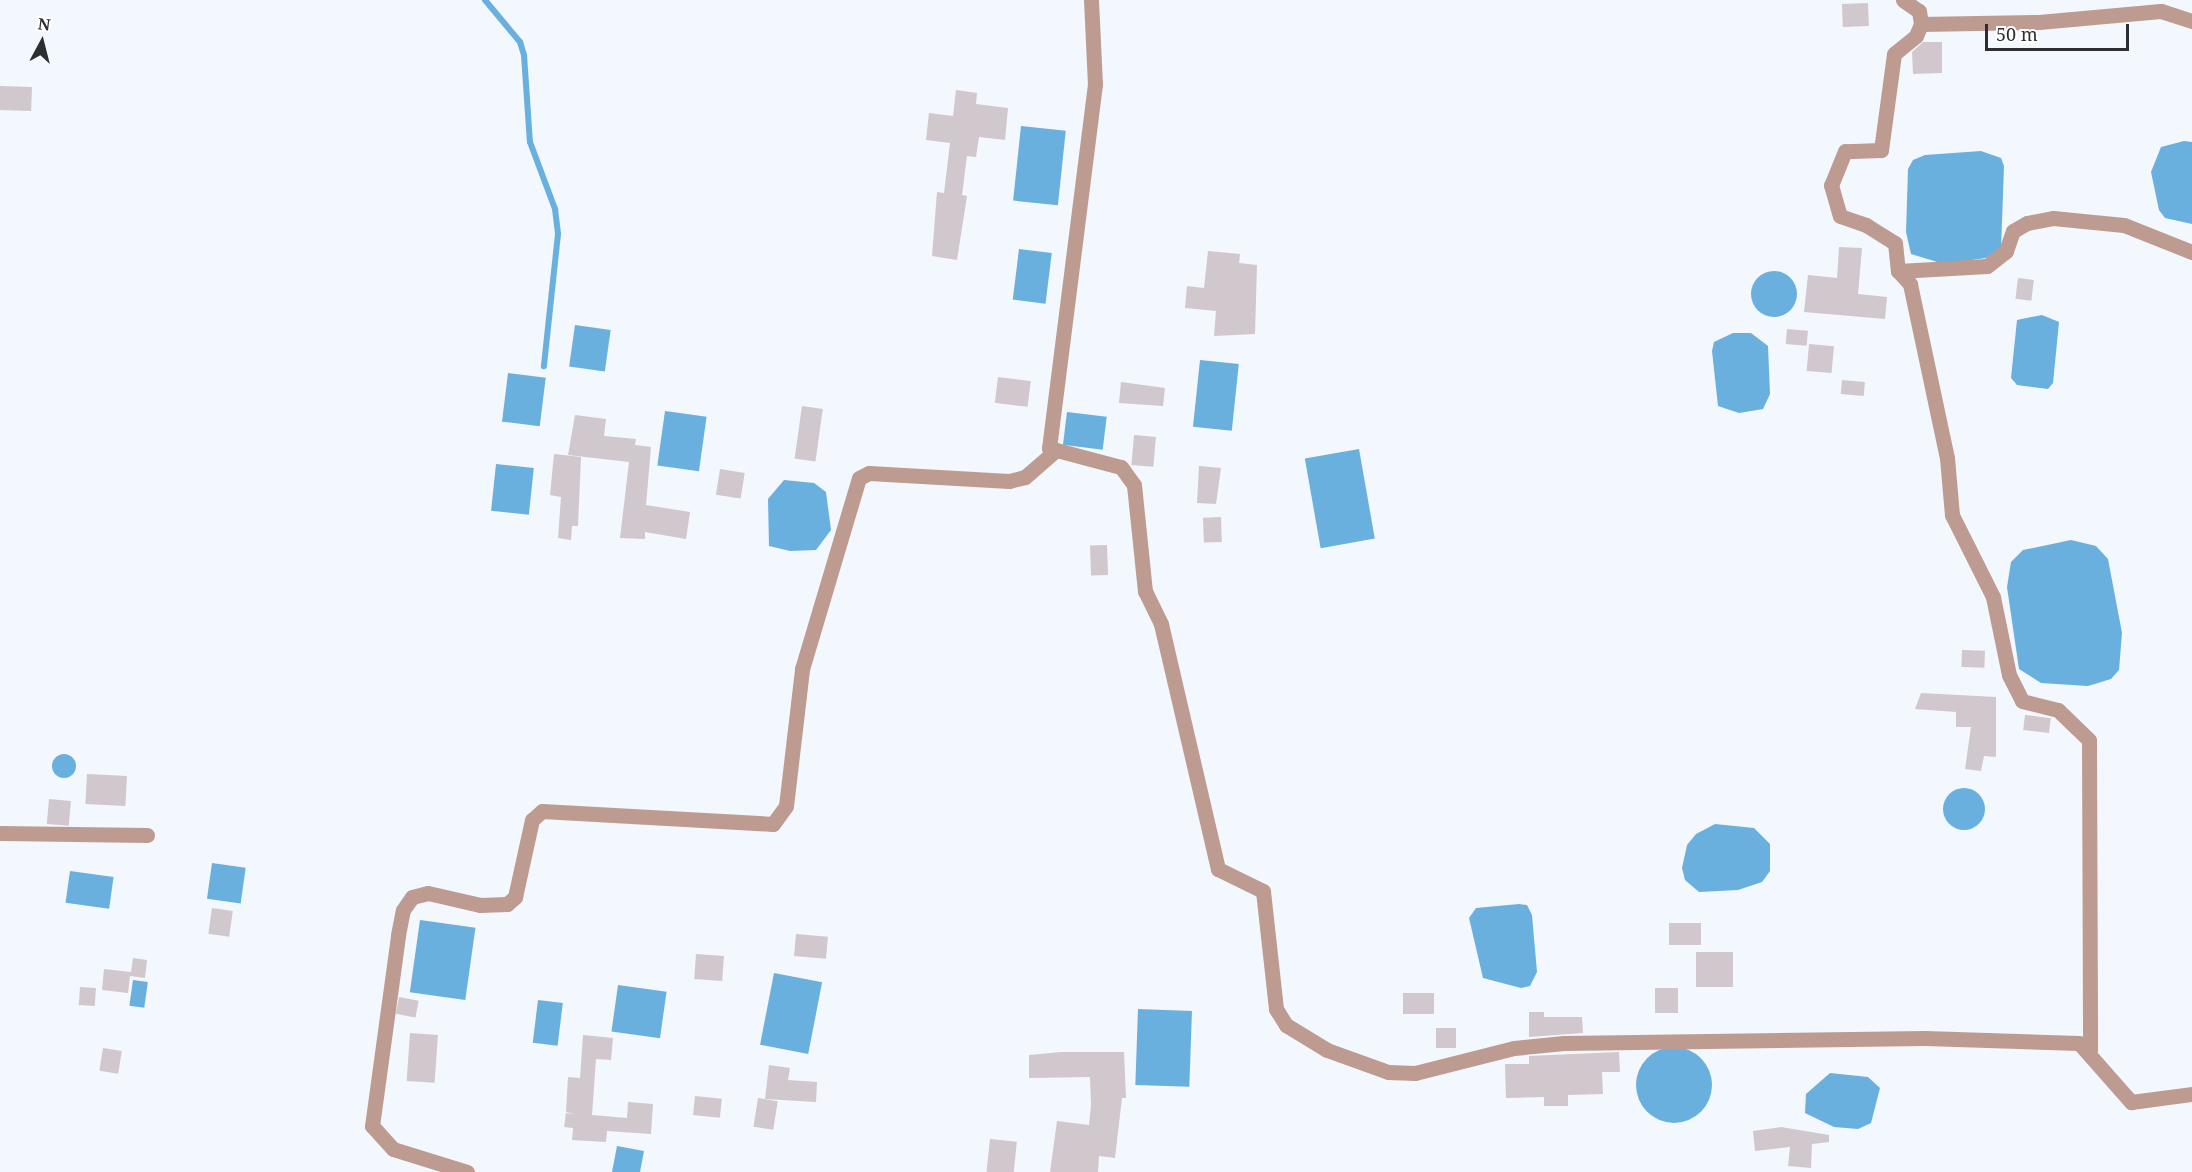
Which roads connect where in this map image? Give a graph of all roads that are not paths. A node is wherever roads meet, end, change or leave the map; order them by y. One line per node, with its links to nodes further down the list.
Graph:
1 (1091, 0): 7 (street)
2 (1903, 0): 4 (street)
3 (2192, 21): 4 (street)
4 (1921, 24): 6 (street)
5 (2192, 252): 6 (street)
6 (1898, 271): 10 (street)
7 (1054, 452): 10 (street); 12 (street)
8 (0, 833): 9 (street)
9 (147, 836)
10 (2090, 1050): 11 (street)
11 (2192, 1094)
12 (467, 1172)

